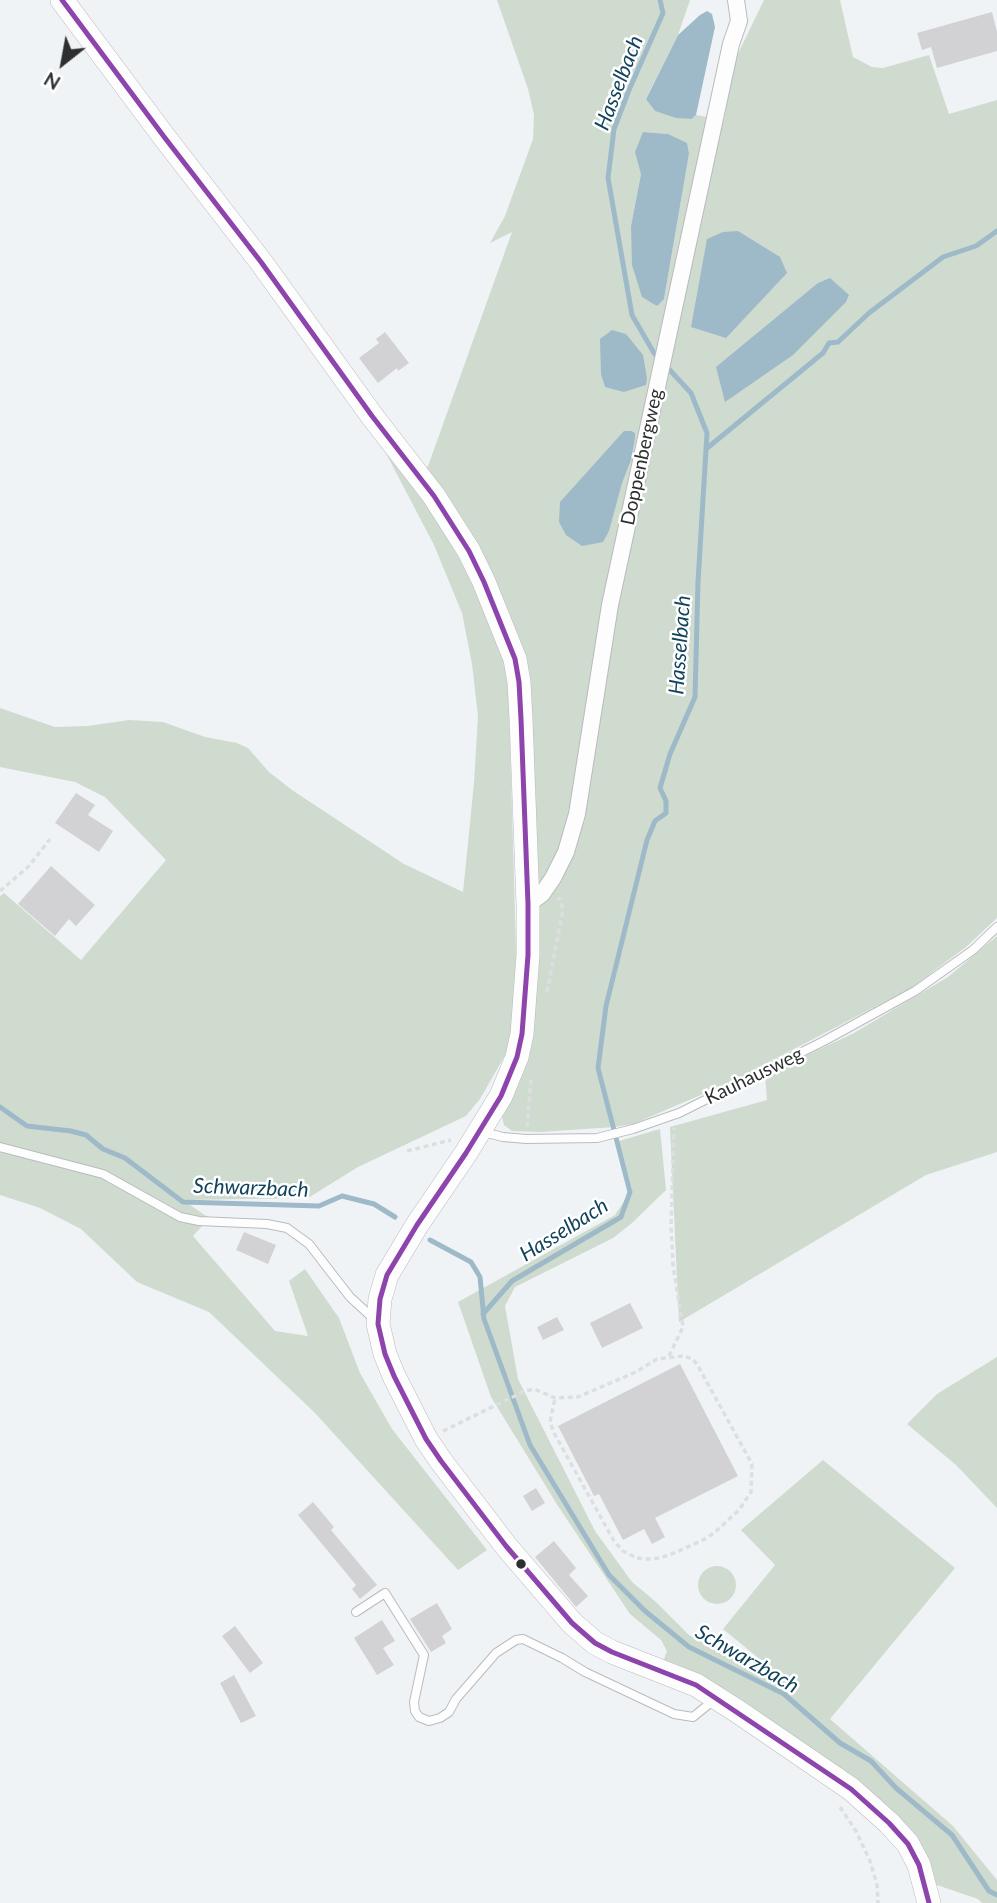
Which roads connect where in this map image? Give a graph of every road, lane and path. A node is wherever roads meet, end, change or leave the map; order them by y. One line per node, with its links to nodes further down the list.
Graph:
1 (736, 0): 5 (street, Doppenbergweg)
2 (67, 2): 5 (main road)
3 (50, 839): 4 (path)
4 (0, 891)
5 (528, 904): 8 (main road)
6 (997, 927): 7 (lane, Kauhausweg)
7 (672, 1115): 8 (lane, Kauhausweg); 12 (path)
8 (480, 1131): 10 (path); 11 (main road)
9 (0, 1147): 11 (lane)
10 (407, 1151)
11 (379, 1324): 14 (main road)
12 (669, 1356): 13 (path); 13 (path)
13 (555, 1398): 14 (path)
14 (426, 1439): 16 (main road)
15 (356, 1612): 16 (lane)
16 (716, 1698): 17 (main road)
17 (825, 1771): 18 (path); 19 (main road)
18 (878, 1903)
19 (929, 1903)

